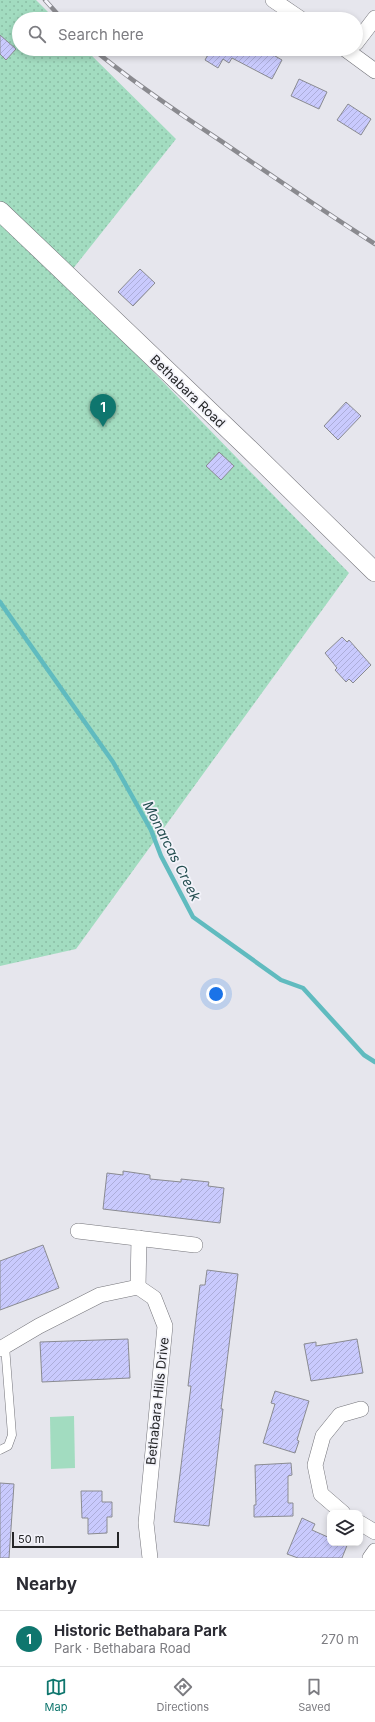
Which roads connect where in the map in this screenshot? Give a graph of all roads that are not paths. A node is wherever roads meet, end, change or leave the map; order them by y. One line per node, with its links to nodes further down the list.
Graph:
1 (273, 0): 2 (street)
2 (291, 12)
3 (375, 18): 4 (street)
4 (363, 32)
5 (358, 56): 6 (street)
6 (375, 72)
7 (0, 211): 8 (street, Bethabara Road)
8 (375, 572)
9 (78, 1231): 10 (street)
10 (140, 1238): 11 (street); 12 (street)
11 (195, 1246)
12 (138, 1287): 13 (street); 20 (street, Bethabara Hills Drive)
13 (2, 1347): 15 (lane)
14 (361, 1410): 16 (street)
15 (0, 1450)
16 (340, 1510)
17 (363, 1525): 18 (street)
18 (375, 1532)
19 (375, 1551): 21 (street)
20 (150, 1558)
21 (370, 1558)

